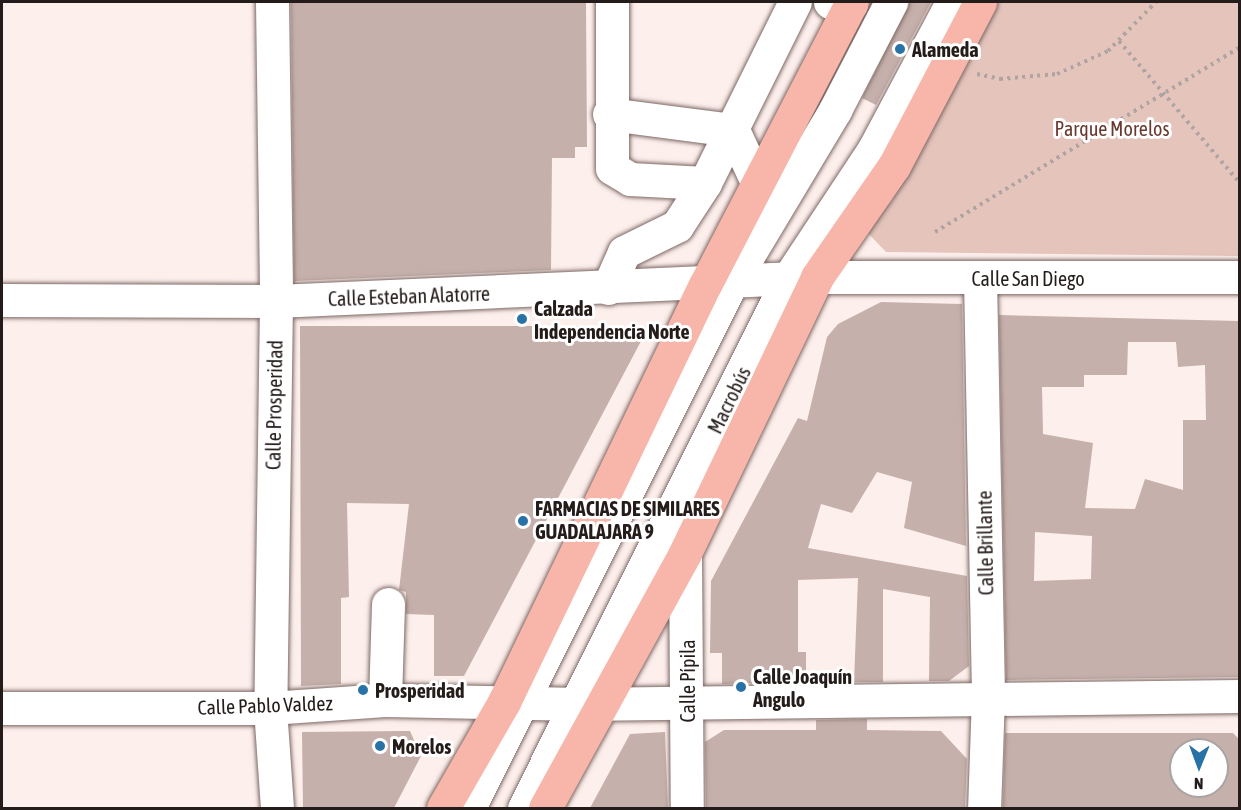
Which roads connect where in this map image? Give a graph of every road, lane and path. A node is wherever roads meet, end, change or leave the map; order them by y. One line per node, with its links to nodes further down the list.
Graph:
1 (272, 2): 25 (street, Calle Prosperidad)
2 (612, 2): 13 (street)
3 (795, 2): 14 (street)
4 (844, 2): 17 (main road)
5 (891, 2): 22 (street)
6 (952, 2): 20 (street, Macrobús)
7 (980, 2): 20 (main road)
8 (1156, 2): 9 (path)
9 (1119, 41): 11 (path); 12 (path)
10 (1239, 48): 12 (path)
11 (974, 73)
12 (1164, 93): 16 (path); 18 (path)
13 (609, 114): 14 (street); 15 (street)
14 (733, 130): 15 (street); 17 (street)
15 (705, 183): 23 (street)
16 (1239, 183)
17 (758, 184): 22 (main road)
18 (935, 232)
19 (1239, 277): 21 (street, Calle San Diego)
20 (802, 278): 21 (street, Calle San Diego); 22 (street, Calle Esteban Alatorre); 26 (main road); 33 (street, Macrobús)
21 (980, 278): 28 (street, Calle Brillante)
22 (718, 285): 23 (street, Calle Esteban Alatorre); 32 (main road)
23 (608, 288): 25 (street, Calle Esteban Alatorre)
24 (2, 300): 25 (street, Calle Esteban Alatorre)
25 (276, 302): 35 (street, Calle Prosperidad)
26 (686, 553): 31 (street, Calle Pípila); 33 (main road)
27 (388, 604): 30 (street)
28 (988, 696): 29 (street); 31 (street); 42 (street, Calle Brillante)
29 (1239, 696)
30 (385, 699): 32 (street, Calle Pablo Valdez); 35 (street, Calle Pablo Valdez)
31 (687, 701): 33 (street); 41 (street, Calle Pípila)
32 (514, 702): 33 (street, Calle Pablo Valdez); 37 (main road); 38 (street)
33 (590, 704): 39 (street, Macrobús); 40 (main road)
34 (2, 708): 35 (street, Calle Pablo Valdez)
35 (270, 708): 36 (street, Calle Prosperidad)
36 (277, 808)
37 (443, 808)
38 (469, 808)
39 (524, 808)
40 (545, 808)
41 (687, 808)
42 (984, 808)

